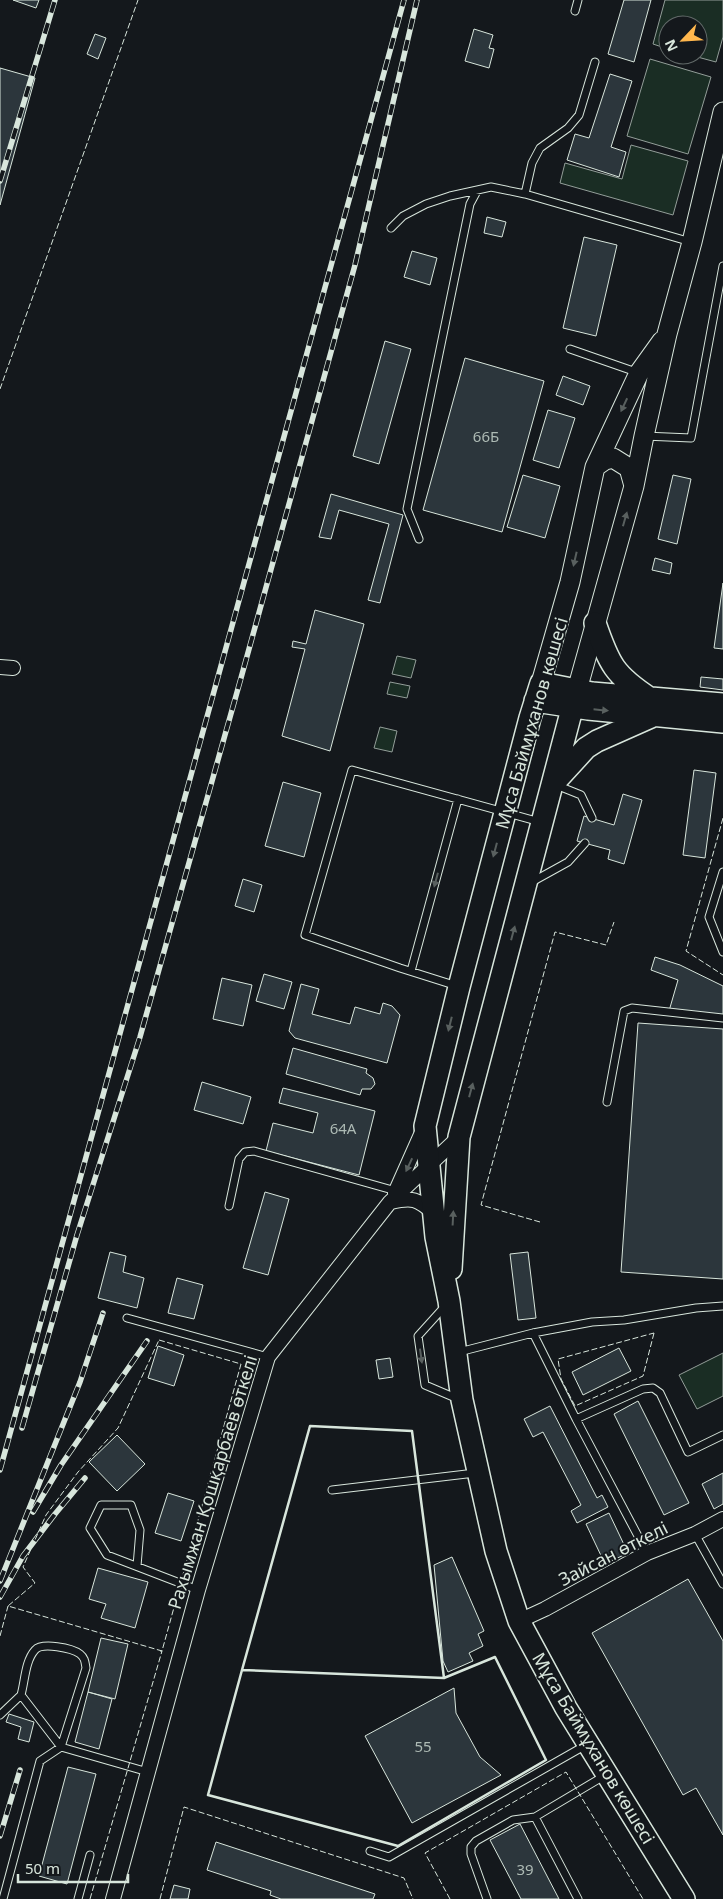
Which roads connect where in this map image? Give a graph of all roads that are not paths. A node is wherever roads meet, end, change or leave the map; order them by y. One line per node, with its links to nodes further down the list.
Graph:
1 (578, 0): 2 (lane)
2 (575, 10)
3 (596, 62): 6 (lane)
4 (723, 112): 8 (main road, Мұса Баймұханов көшесі)
5 (477, 191): 6 (lane); 7 (lane); 16 (lane)
6 (525, 194): 8 (lane)
7 (391, 228)
8 (692, 242): 10 (main road, Мұса Баймұханов көшесі)
9 (723, 266): 13 (lane)
10 (667, 334): 12 (main road, Мұса Баймұханов көшесі); 13 (main road, Мұса Баймұханов көшесі)
11 (570, 349): 12 (lane)
12 (639, 373): 14 (main road, Мұса Баймұханов көшесі, one-way to 14)
13 (644, 436): 15 (main road, Мұса Баймұханов көшесі)
14 (595, 468): 15 (main road); 18 (main road, Мұса Баймұханов көшесі, one-way to 18)
15 (634, 486): 17 (main road, Мұса Баймұханов көшесі, one-way to 15)
16 (419, 539)
17 (596, 623): 19 (main road, Мұса Баймұханов көшесі); 21 (main road)
18 (538, 692): 19 (main road); 25 (main road, Мұса Баймұханов көшесі)
19 (575, 698): 21 (main road); 23 (main road, Мұса Баймұханов көшесі)
20 (723, 704): 21 (main road)
21 (653, 707): 22 (main road); 23 (main road)
22 (723, 722)
23 (554, 784): 26 (lane); 27 (main road, Мұса Баймұханов көшесі)
24 (458, 799): 25 (lane); 32 (lane, one-way to 32); 32 (lane)
25 (505, 812): 27 (lane); 33 (main road, Мұса Баймұханов көшесі, one-way to 33)
26 (592, 818)
27 (543, 823): 30 (main road, Мұса Баймұханов көшесі)
28 (585, 843): 30 (lane)
29 (723, 872): 31 (lane)
30 (526, 886): 37 (main road, Мұса Баймұханов көшесі, one-way to 30)
31 (723, 952)
32 (410, 971): 33 (lane)
33 (459, 987): 36 (main road, Мұса Баймұханов көшесі, one-way to 36)
34 (723, 1018): 35 (lane)
35 (606, 1102)
36 (425, 1126): 38 (main road, Мұса Баймұханов көшесі); 39 (street, one-way to 39)
37 (459, 1137): 38 (street, Рахымжан Қошқарбаев өткелі); 42 (main road, Мұса Баймұханов көшесі, one-way to 37)
38 (429, 1166): 39 (street, Рахымжан Қошқарбаев өткелі); 41 (main road, Мұса Баймұханов көшесі)
39 (393, 1196): 40 (lane); 41 (street); 47 (street, Рахымжан Қошқарбаев өткелі)
40 (229, 1206)
41 (434, 1213): 42 (main road, Мұса Баймұханов көшесі)
42 (449, 1301): 46 (main road, Мұса Баймұханов көшесі); 48 (lane, one-way to 48)
43 (723, 1306): 45 (lane)
44 (127, 1318): 47 (lane)
45 (533, 1333): 46 (lane); 49 (lane)
46 (456, 1353): 48 (main road, Мұса Баймұханов көшесі)
47 (268, 1356): 58 (street, Рахымжан Қошқарбаев өткелі)
48 (462, 1400): 51 (main road, Мұса Баймұханов көшесі)
49 (576, 1419): 50 (lane); 55 (lane)
50 (723, 1435)
51 (478, 1473): 52 (lane); 59 (main road, Мұса Баймұханов көшесі)
52 (332, 1490)
53 (723, 1519): 54 (street, Зайсан өткелі)
54 (695, 1534): 55 (street, Зайсан өткелі); 57 (lane)
55 (647, 1553): 59 (street, Зайсан өткелі)
56 (137, 1566): 56 (lane); 58 (lane)
57 (723, 1584)
58 (198, 1590): 64 (street, Рахымжан Қошқарбаев өткелі)
59 (520, 1621): 62 (main road, Мұса Баймұханов көшесі)
60 (21, 1695): 61 (lane); 63 (lane); 63 (lane)
61 (0, 1715)
62 (588, 1744): 65 (main road, Мұса Баймұханов көшесі); 67 (lane)
63 (61, 1747): 64 (lane); 69 (lane)
64 (148, 1772): 71 (street, Рахымжан Қошқарбаев өткелі)
65 (608, 1774): 66 (lane); 74 (main road, Мұса Баймұханов көшесі)
66 (535, 1817): 72 (lane); 73 (lane)
67 (370, 1851)
68 (90, 1855): 70 (lane)
69 (3, 1899)
70 (78, 1899)
71 (113, 1899)
72 (487, 1899)
73 (578, 1899)
74 (684, 1899)

